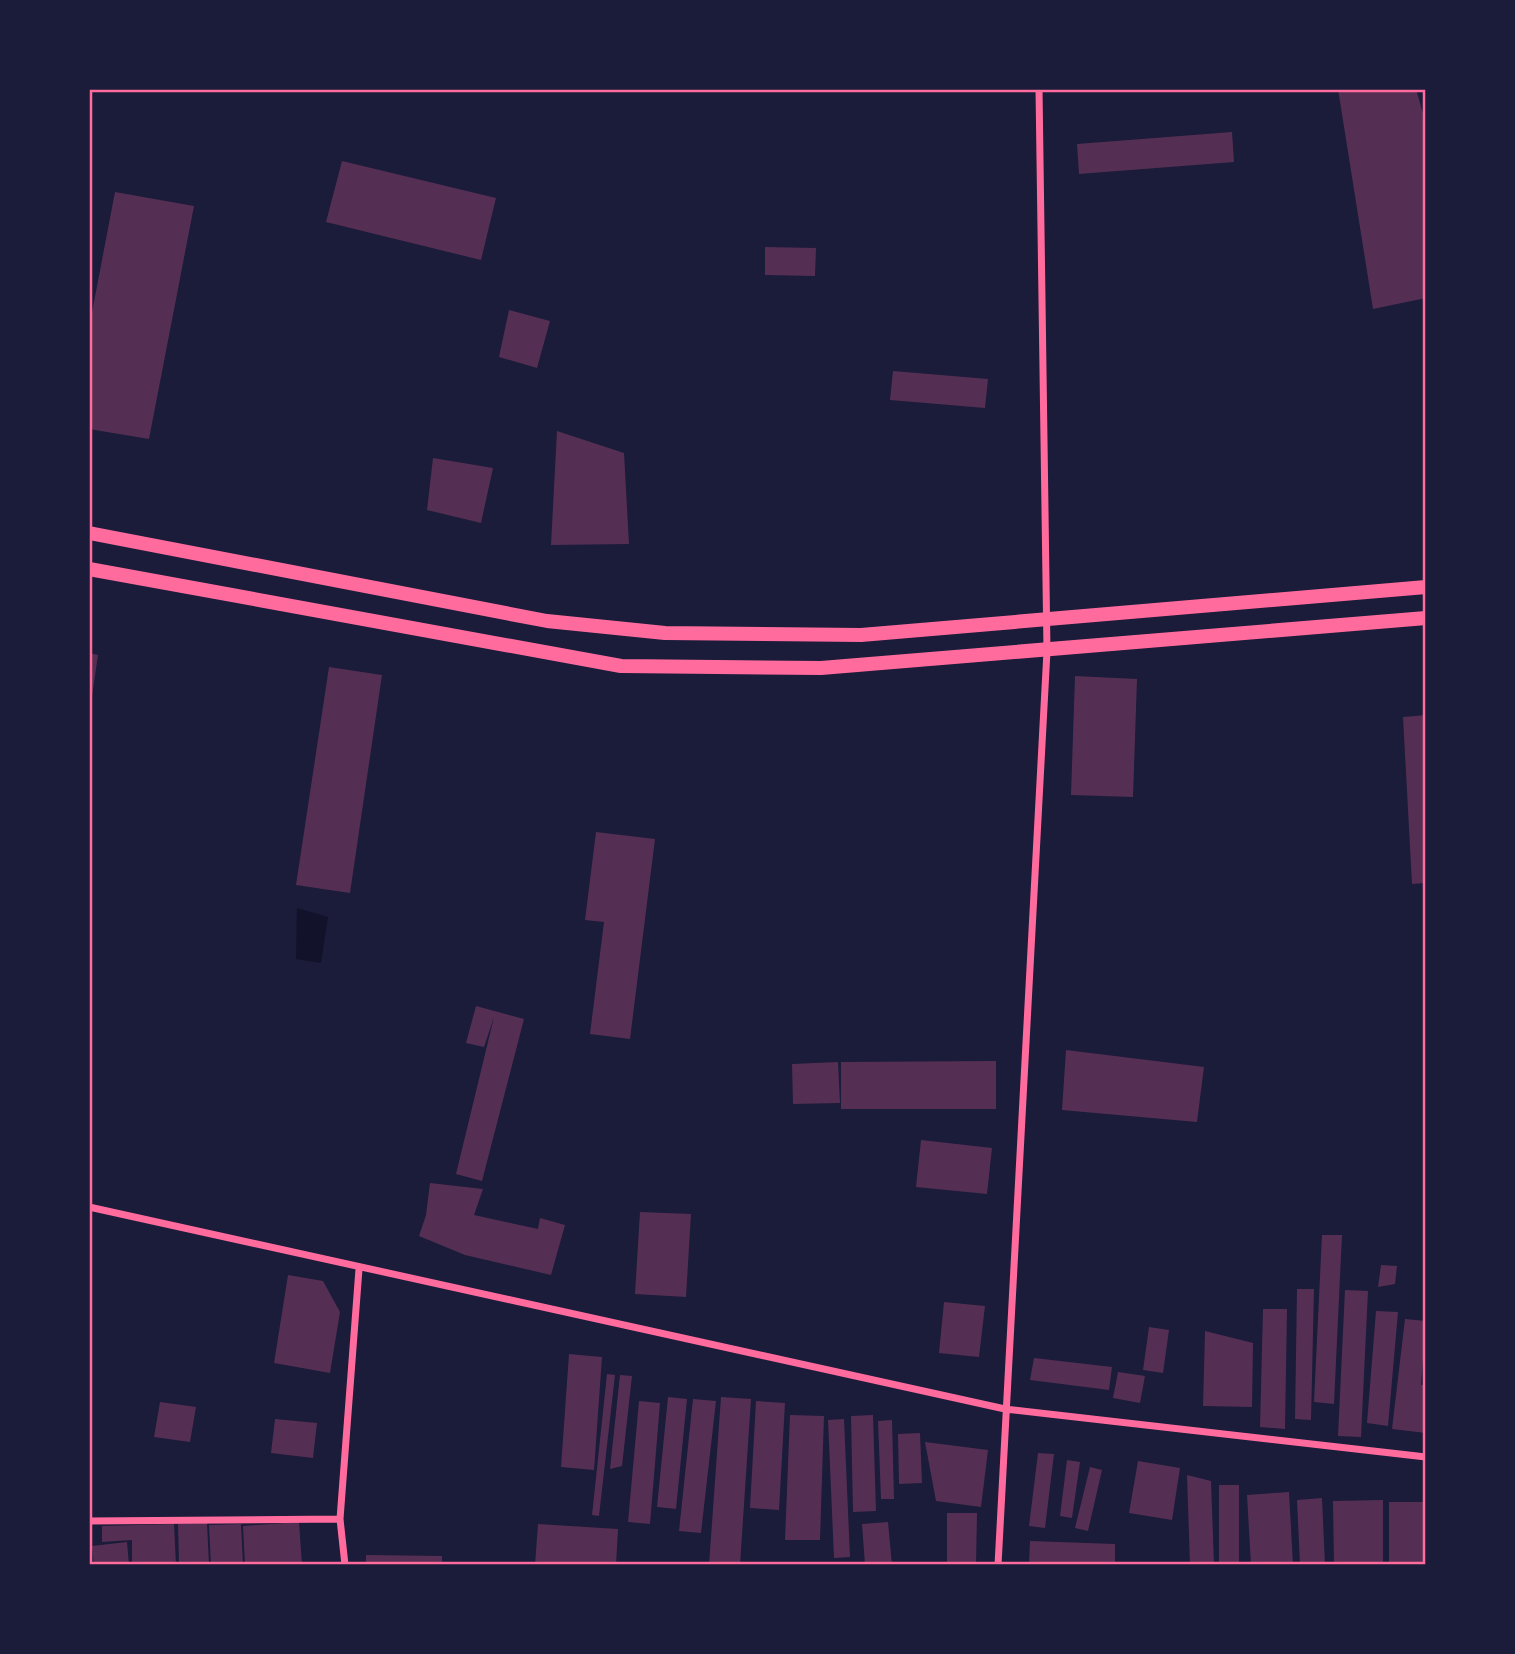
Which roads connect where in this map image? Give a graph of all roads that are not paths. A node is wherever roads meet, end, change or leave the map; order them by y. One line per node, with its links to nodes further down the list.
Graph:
1 (1039, 89): 6 (street)
2 (89, 533): 6 (main road)
3 (89, 569): 7 (main road)
4 (1426, 587): 6 (main road)
5 (1426, 618): 7 (main road)
6 (1046, 619): 7 (street)
7 (1047, 651): 10 (street)
8 (89, 1207): 9 (street)
9 (359, 1269): 10 (street); 12 (street)
10 (1005, 1409): 11 (street); 15 (street)
11 (1426, 1457)
12 (340, 1519): 13 (street); 14 (street)
13 (89, 1521)
14 (345, 1565)
15 (998, 1565)

